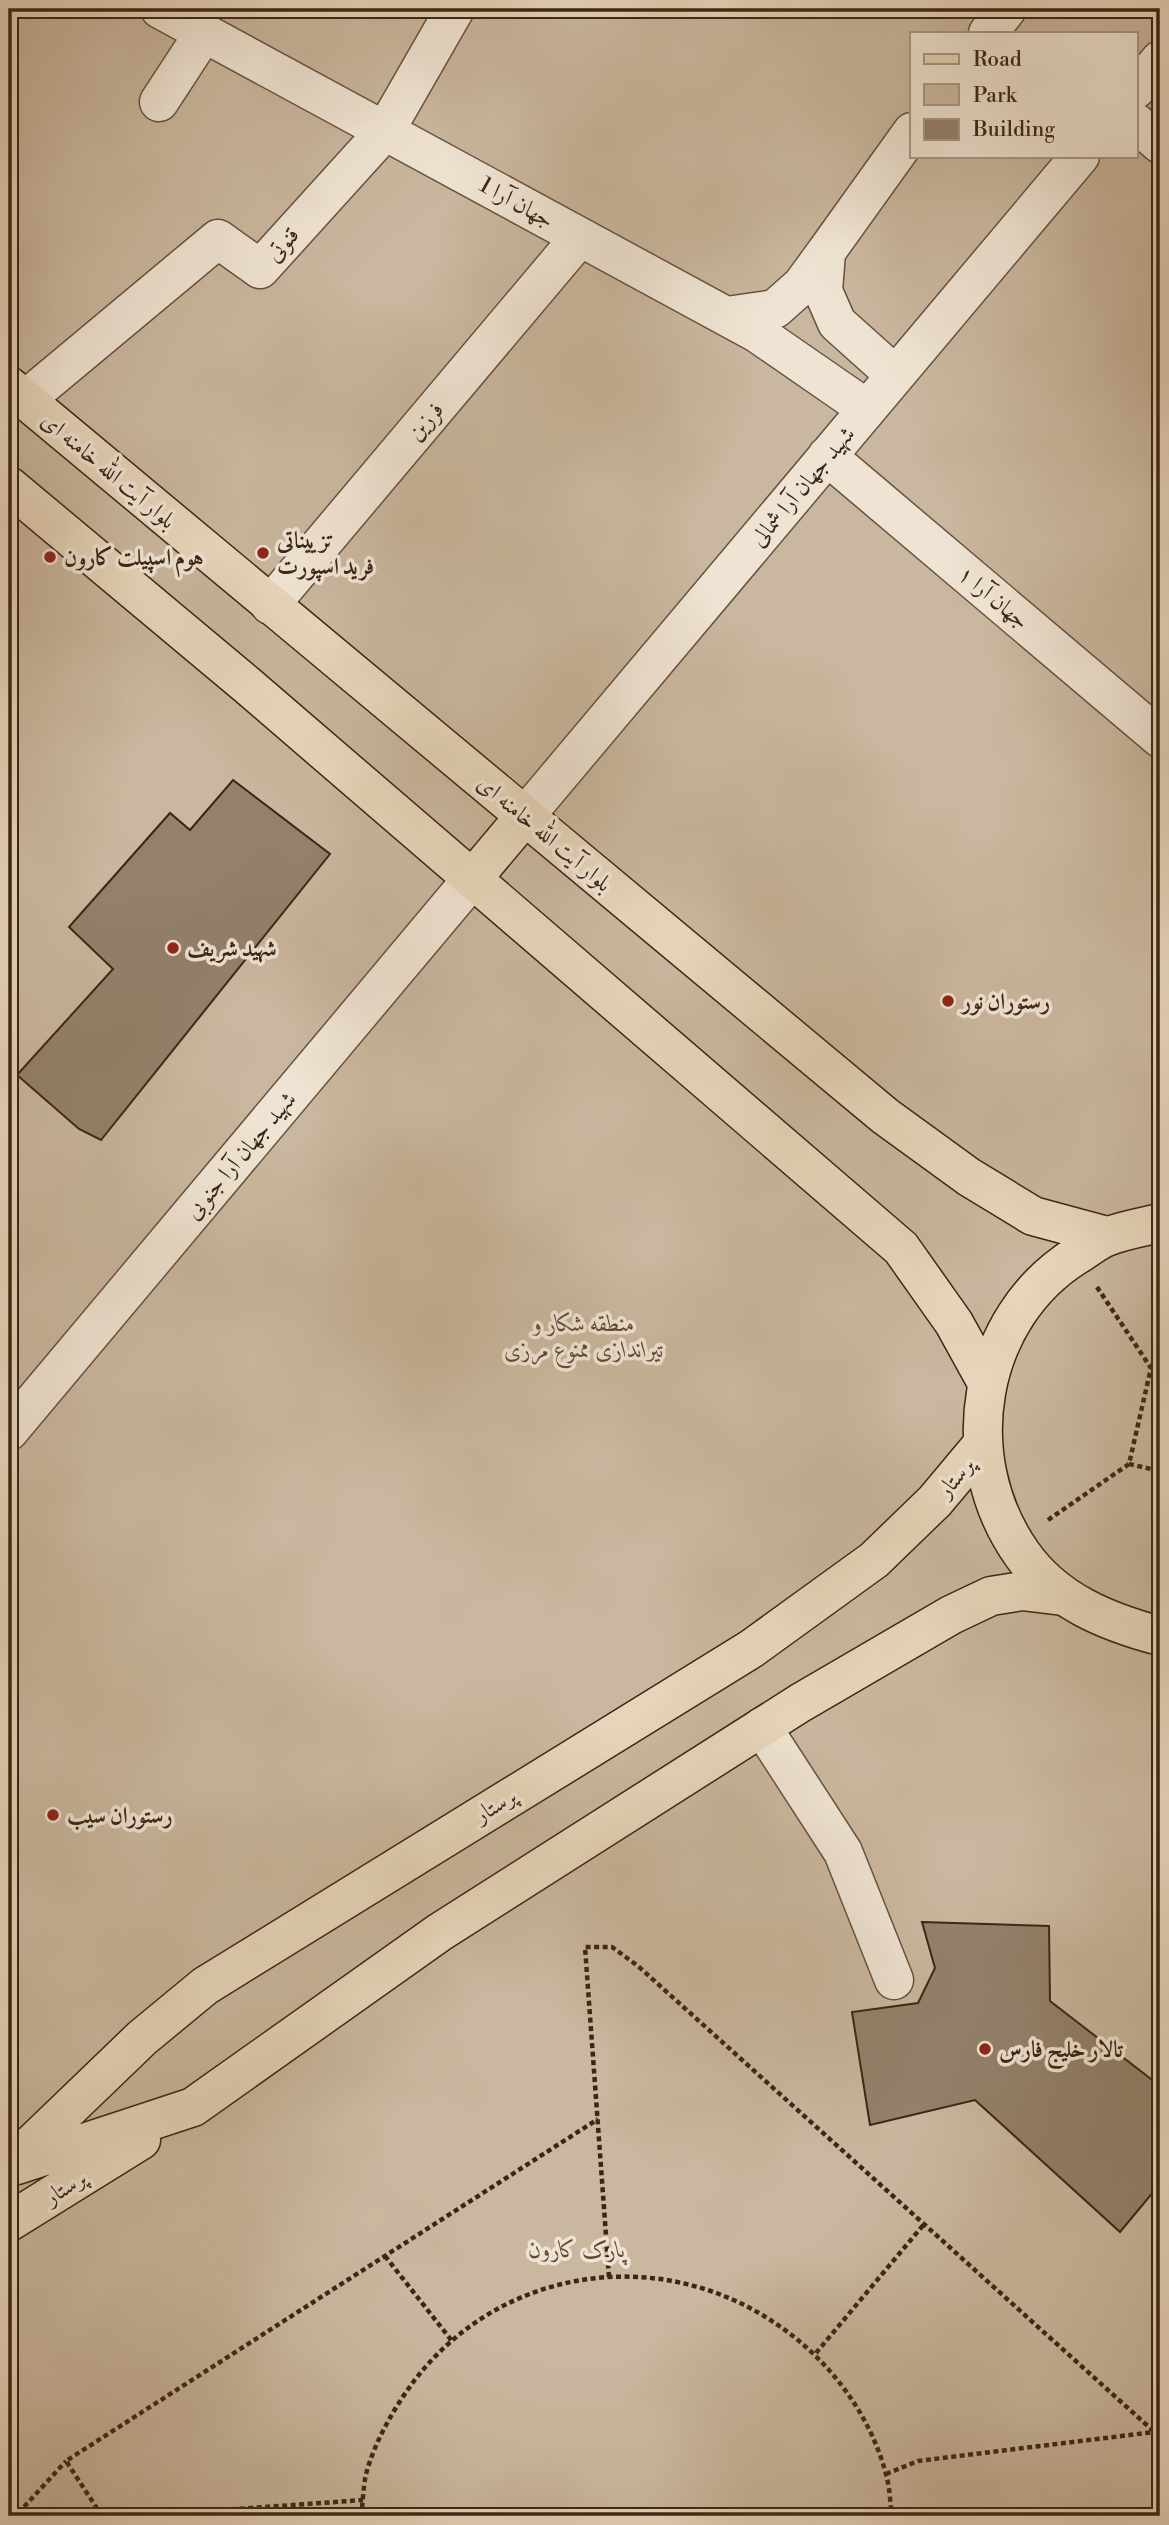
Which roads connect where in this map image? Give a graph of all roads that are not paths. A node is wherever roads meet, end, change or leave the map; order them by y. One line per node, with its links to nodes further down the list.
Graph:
1 (160, 9): 5 (street, جهان آرا 1)
2 (455, 9): 10 (street, قنوتی)
3 (1007, 9): 4 (street)
4 (989, 32)
5 (204, 33): 8 (street); 10 (street, جهان آرا 1)
6 (1160, 60): 7 (street)
7 (1138, 87)
8 (159, 102)
9 (1138, 125): 12 (street)
10 (385, 131): 14 (street, جهان آرا 1); 18 (street, قنوتی)
11 (910, 135): 15 (street)
12 (1160, 144)
13 (1078, 158): 17 (street, شهید جهان آرا شمالی)
14 (580, 237): 16 (street, جهان آرا 1); 22 (street, فرزین)
15 (827, 252): 16 (street); 17 (street)
16 (727, 316): 19 (street, جهان آرا 1)
17 (895, 375): 19 (street, شهید جهان آرا شمالی)
18 (17, 393): 22 (main road, بلوار آیت الله خامنه ای)
19 (866, 409): 20 (street, شهید جهان آرا شمالی)
20 (827, 456): 23 (street, جهان آرا ۱); 24 (street, شهید جهان آرا شمالی)
21 (9, 486): 25 (main road)
22 (270, 605): 24 (main road, بلوار آیت الله خامنه ای)
23 (1160, 738)
24 (525, 816): 25 (main road); 27 (main road, بلوار آیت الله خامنه ای)
25 (472, 879): 28 (main road); 29 (street, شهید جهان آرا جنوبی)
26 (1160, 1223): 27 (main road)
27 (1092, 1245): 28 (main road)
28 (986, 1381): 30 (main road)
29 (9, 1431)
30 (981, 1446): 31 (main road); 36 (main road, پرستار)
31 (1063, 1596): 32 (main road); 33 (main road, پرستار)
32 (1160, 1636)
33 (762, 1727): 34 (street); 35 (main road, پرستار)
34 (894, 1980)
35 (192, 2107): 36 (main road, پرستار); 37 (main road, پرستار)
36 (9, 2167)
37 (9, 2222)

